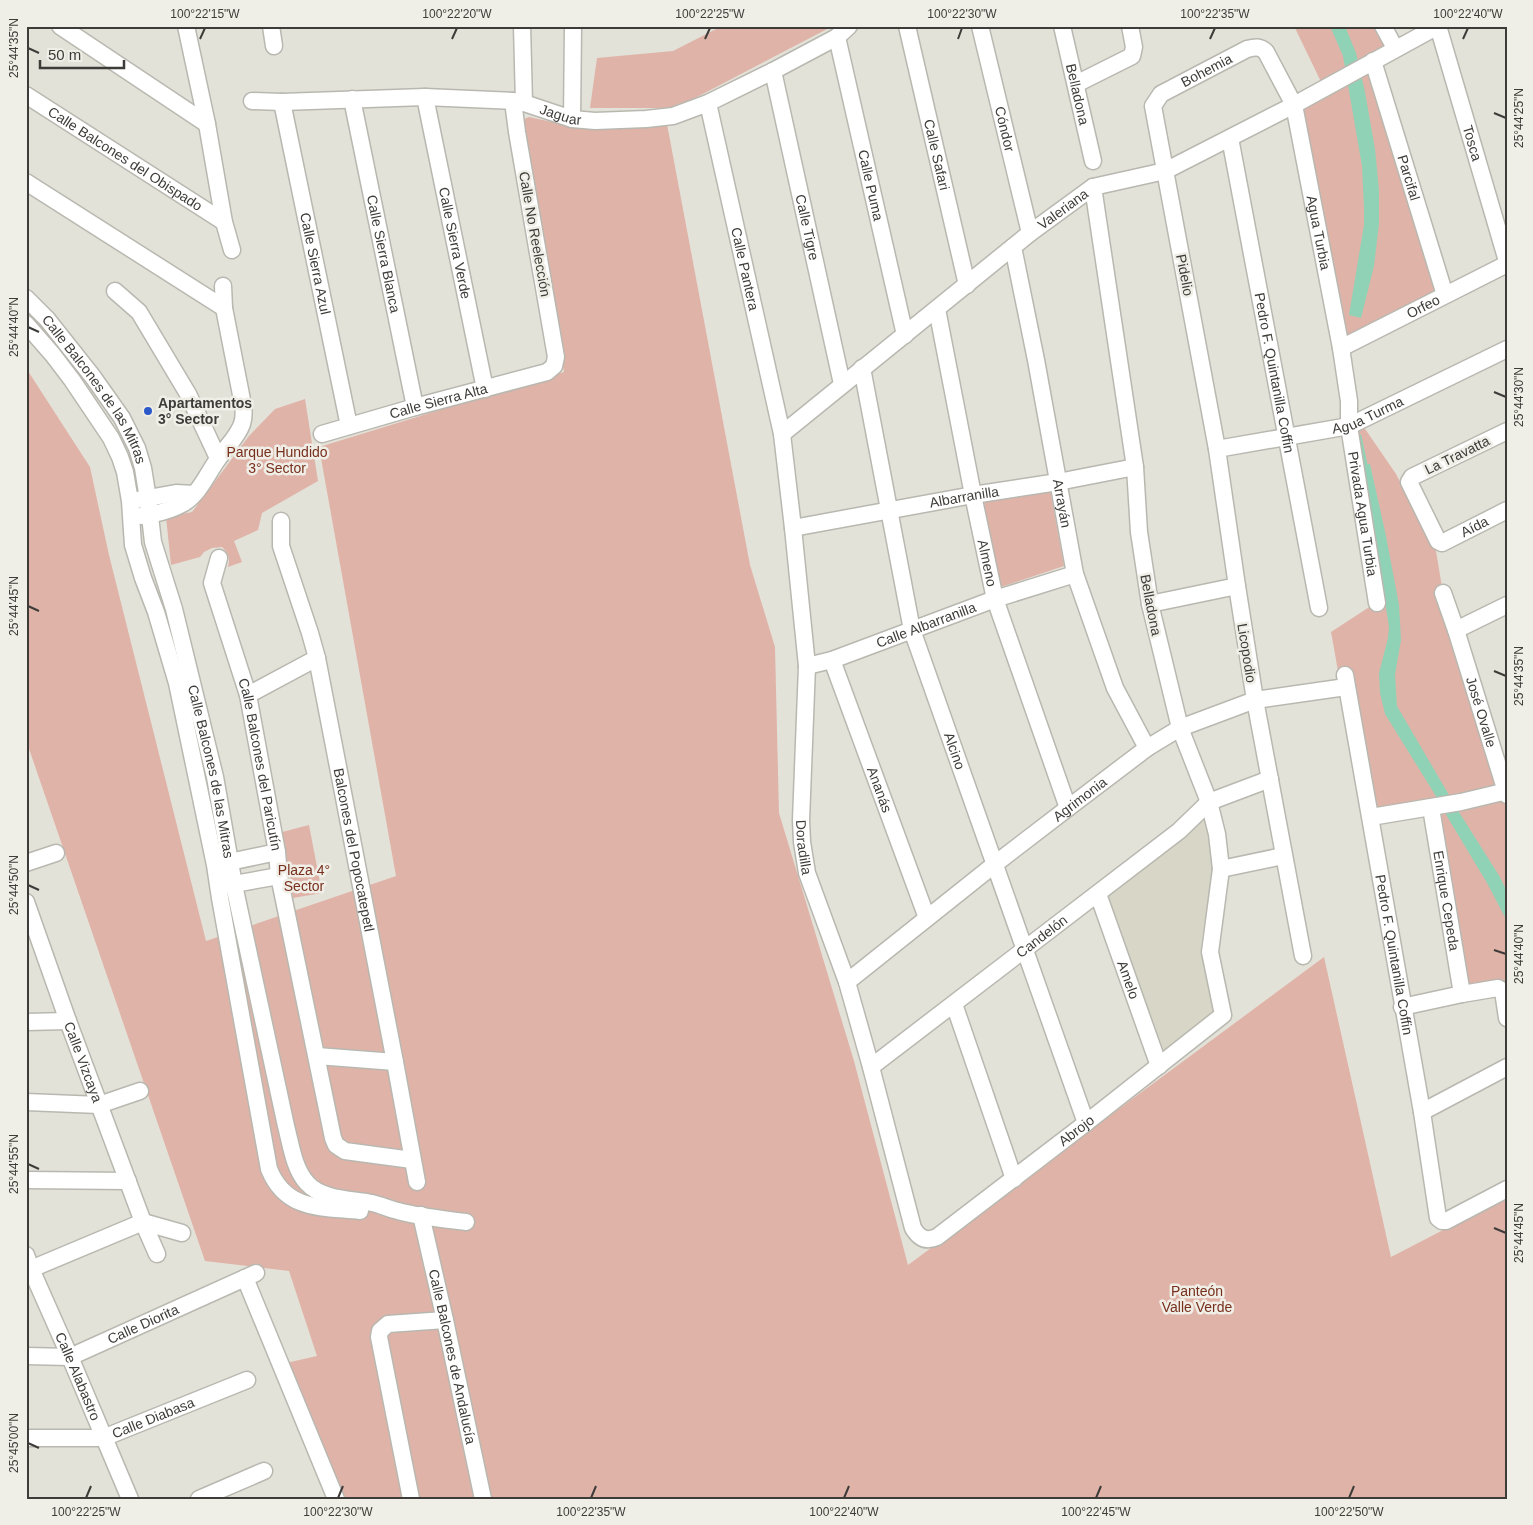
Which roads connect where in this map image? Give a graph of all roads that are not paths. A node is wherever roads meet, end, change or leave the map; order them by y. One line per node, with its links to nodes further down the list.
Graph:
1 (60, 26): 29 (street)
2 (186, 26): 29 (street)
3 (271, 26): 13 (street)
4 (522, 26): 24 (street, Calle No Reelección)
5 (573, 26): 28 (street)
6 (907, 26): 40 (street, Calle Safari)
7 (980, 26): 36 (street, Cóndor)
8 (1062, 26): 18 (street, Belladona)
9 (1130, 26): 18 (street)
10 (1383, 26): 15 (street)
11 (1438, 26): 15 (street, Valeriana); 39 (street, Tosca)
12 (843, 32): 17 (street, Jaguar); 48 (street, Calle Puma)
13 (274, 46)
14 (1262, 48): 25 (street, Bohemia); 27 (street, Agua Turbia)
15 (1395, 48): 16 (street, Valeriana)
16 (1373, 61): 27 (street, Valeriana); 43 (street, Parcifal)
17 (773, 71): 26 (street, Jaguar); 53 (street, Calle Tigre)
18 (1076, 84): 31 (street, Belladona)
19 (26, 95): 35 (street, Calle Balcones del Obispado)
20 (425, 97): 21 (street, Jaguar); 24 (street, Jaguar); 54 (street, Calle Sierra Verde)
21 (352, 99): 23 (street, Jaguar); 55 (street, Calle Sierra Blanca)
22 (252, 101): 23 (street, Jaguar)
23 (282, 102): 56 (street, Calle Sierra Azul)
24 (519, 102): 28 (street, Jaguar); 51 (street, Calle No Reelección)
25 (1155, 102): 32 (street, Pidelio)
26 (708, 103): 28 (street, Jaguar); 60 (street, Calle Pantera)
27 (1294, 104): 30 (street, Valeriana); 49 (street, Agua Turbia)
28 (572, 118)
29 (207, 124): 35 (street)
30 (1230, 138): 32 (street, Valeriana); 61 (street, Pedro F. Quintanilla Coffin)
31 (1093, 161)
32 (1165, 171): 34 (street, Valeriana); 62 (street, Pidelio)
33 (26, 182): 45 (street)
34 (1093, 187): 36 (street, Valeriana); 64 (street, Belladona)
35 (224, 222): 38 (street)
36 (1030, 233): 37 (street, Valeriana)
37 (1013, 247): 40 (street, Valeriana); 65 (street, Arrayán)
38 (232, 250)
39 (1507, 262): 43 (street, Orfeo)
40 (966, 285): 46 (street, Valeriana)
41 (223, 286): 45 (street)
42 (115, 291): 63 (street)
43 (1445, 295): 49 (street, Orfeo)
44 (26, 298): 67 (street, Calle Balcones de las Mitras)
45 (224, 308): 63 (street)
46 (937, 309): 48 (street, Valeriana); 66 (street, Almeno)
47 (26, 324): 68 (street, Calle Balcones de las Mitras)
48 (905, 335): 52 (street, Valeriana)
49 (1341, 348): 57 (street, Agua Turbia)
50 (1507, 349): 57 (street, Agua Turma)
51 (554, 366): 54 (street, Calle Sierra Alta)
52 (862, 368): 53 (street, Valeriana); 69 (street, Alcino)
53 (842, 384): 60 (street, Valeriana)
54 (485, 389): 55 (street, Calle Sierra Alta)
55 (415, 407): 56 (street, Calle Sierra Alta)
56 (349, 426): 59 (street, Calle Sierra Alta)
57 (1349, 426): 61 (street, Agua Turma); 81 (street, Privada Agua Turbia)
58 (1507, 431): 74 (street, La Travatta)
59 (322, 434)
60 (782, 434): 72 (street, Doradilla)
61 (1287, 436): 62 (street, Agua Turma); 84 (street, Pedro F. Quintanilla Coffin)
62 (1217, 449): 78 (street, Licopodio)
63 (218, 458): 67 (street)
64 (1135, 467): 65 (street, Albarranilla); 82 (street, Belladona)
65 (1058, 482): 66 (street, Albarranilla); 77 (street, Arrayán)
66 (973, 495): 69 (street, Albarranilla); 80 (street, Almeno)
67 (149, 507): 68 (street); 73 (street, Calle Balcones de las Mitras)
68 (131, 509): 75 (street, Calle Balcones de las Mitras)
69 (889, 510): 72 (street, Albarranilla); 85 (street, Alcino)
70 (1507, 510): 74 (street, Aída)
71 (281, 521): 87 (street, Balcones del Popocatepetl)
72 (794, 528): 89 (street, Doradilla)
73 (153, 542): 75 (street); 95 (street, Calle Balcones de las Mitras)
74 (1442, 543)
75 (133, 545): 97 (street, Calle Balcones de las Mitras)
76 (219, 558): 91 (street, Calle Balcones del Paricutín)
77 (1075, 574): 80 (street, Calle Albarranilla); 94 (street, Arrayán)
78 (1237, 586): 82 (street); 92 (street, Licopodio)
79 (1443, 593): 86 (street, José Ovalle)
80 (995, 599): 85 (street, Calle Albarranilla); 101 (street, Almeno)
81 (1377, 602)
82 (1150, 604): 93 (street, Belladona)
83 (1507, 606): 86 (street)
84 (1318, 608)
85 (912, 630): 88 (street, Calle Albarranilla); 108 (street, Alcino)
86 (1456, 630): 98 (street, José Ovalle)
87 (317, 658): 91 (street); 127 (street, Balcones del Popocatepetl)
88 (832, 660): 89 (street, Calle Albarranilla); 114 (street, Ananás)
89 (807, 666): 118 (street, Doradilla)
90 (1346, 681): 92 (street, Agrimonia); 102 (street, Pedro F. Quintanilla Coffin)
91 (248, 695): 103 (street, Calle Balcones del Paricutín)
92 (1255, 700): 93 (street, Agrimonia); 96 (street, Licopodio)
93 (1180, 728): 94 (street, Agrimonia); 99 (street, Belladona)
94 (1147, 748): 101 (street, Agrimonia)
95 (215, 777): 97 (street); 107 (street, Calle Balcones de las Mitras)
96 (1270, 778): 99 (street); 105 (street, Licopodio)
97 (197, 779): 107 (street, Calle Balcones de las Mitras)
98 (1506, 792): 100 (street)
99 (1209, 802): 109 (street, Belladona); 112 (street, Candelón)
100 (1435, 807): 102 (street); 119 (street, Enrique Cepeda)
101 (1068, 808): 108 (street, Agrimonia)
102 (1371, 817): 121 (street, Pedro F. Quintanilla Coffin)
103 (277, 852): 107 (street); 110 (street, Calle Balcones del Paricutín)
104 (56, 853): 106 (street)
105 (1283, 856): 109 (street); 117 (street, Licopodio)
106 (26, 863)
107 (222, 864): 111 (street, Calle Balcones de las Mitras)
108 (995, 864): 114 (street, Agrimonia); 116 (street, Alcino)
109 (1221, 869): 122 (street, Belladona)
110 (280, 876): 111 (street); 126 (street, Calle Balcones del Paricutín)
111 (226, 886): 142 (street, Calle Balcones de las Mitras); 142 (street, Calle Balcones de las Mitras)
112 (1098, 894): 116 (street, Candelón); 128 (street, Amelo)
113 (26, 902): 115 (street, Calle Vizcaya)
114 (927, 918): 118 (street, Agrimonia)
115 (34, 943): 124 (street, Calle Vizcaya)
116 (1026, 949): 120 (street, Candelón); 135 (street, Alcino)
117 (1303, 956)
118 (847, 982): 129 (street, Doradilla)
119 (1462, 994): 121 (street); 123 (street)
120 (954, 1004): 129 (street, Candelón); 137 (street)
121 (1402, 1007): 134 (street, Pedro F. Quintanilla Coffin)
122 (1223, 1015): 128 (street, Abrojo)
123 (1507, 1018)
124 (68, 1021): 125 (street); 133 (street, Calle Vizcaya)
125 (26, 1022)
126 (317, 1056): 127 (street); 136 (street, Calle Balcones del Paricutín)
127 (395, 1062): 136 (street, Balcones del Popocatepetl)
128 (1160, 1066): 135 (street, Abrojo)
129 (871, 1067): 147 (street, Doradilla)
130 (1507, 1067): 134 (street)
131 (140, 1091): 133 (street)
132 (26, 1102): 133 (street)
133 (99, 1104): 139 (street, Calle Vizcaya)
134 (1422, 1112): 141 (street, Pedro F. Quintanilla Coffin)
135 (1086, 1123): 137 (street, Abrojo)
136 (412, 1160): 140 (street, Balcones del Popocatepetl)
137 (1014, 1178): 147 (street, Abrojo)
138 (26, 1180): 139 (street)
139 (128, 1181): 144 (street, Calle Vizcaya)
140 (417, 1182)
141 (1507, 1189)
142 (397, 1211): 143 (street, Calle Balcones de las Mitras)
143 (421, 1216): 145 (street, Calle Balcones de las Mitras); 150 (street, Calle Balcones de Andalucía)
144 (143, 1222): 146 (street); 148 (street, Calle Vizcaya); 149 (street)
145 (466, 1222)
146 (182, 1234)
147 (926, 1240)
148 (157, 1254)
149 (28, 1264): 152 (street, Calle Alabastro)
150 (445, 1320): 160 (street); 161 (street, Calle Balcones de Andalucía)
151 (26, 1356): 152 (street, Calle Diorita)
152 (70, 1356): 155 (street, Calle Alabastro); 159 (street, Calle Diorita)
153 (246, 1380): 155 (street, Calle Diabasa)
154 (26, 1438): 155 (street, Calle Diabasa)
155 (103, 1438): 157 (street, Calle Alabastro)
156 (264, 1471): 158 (street)
157 (130, 1499)
158 (199, 1499)
159 (336, 1499)
160 (411, 1499)
161 (483, 1499)

